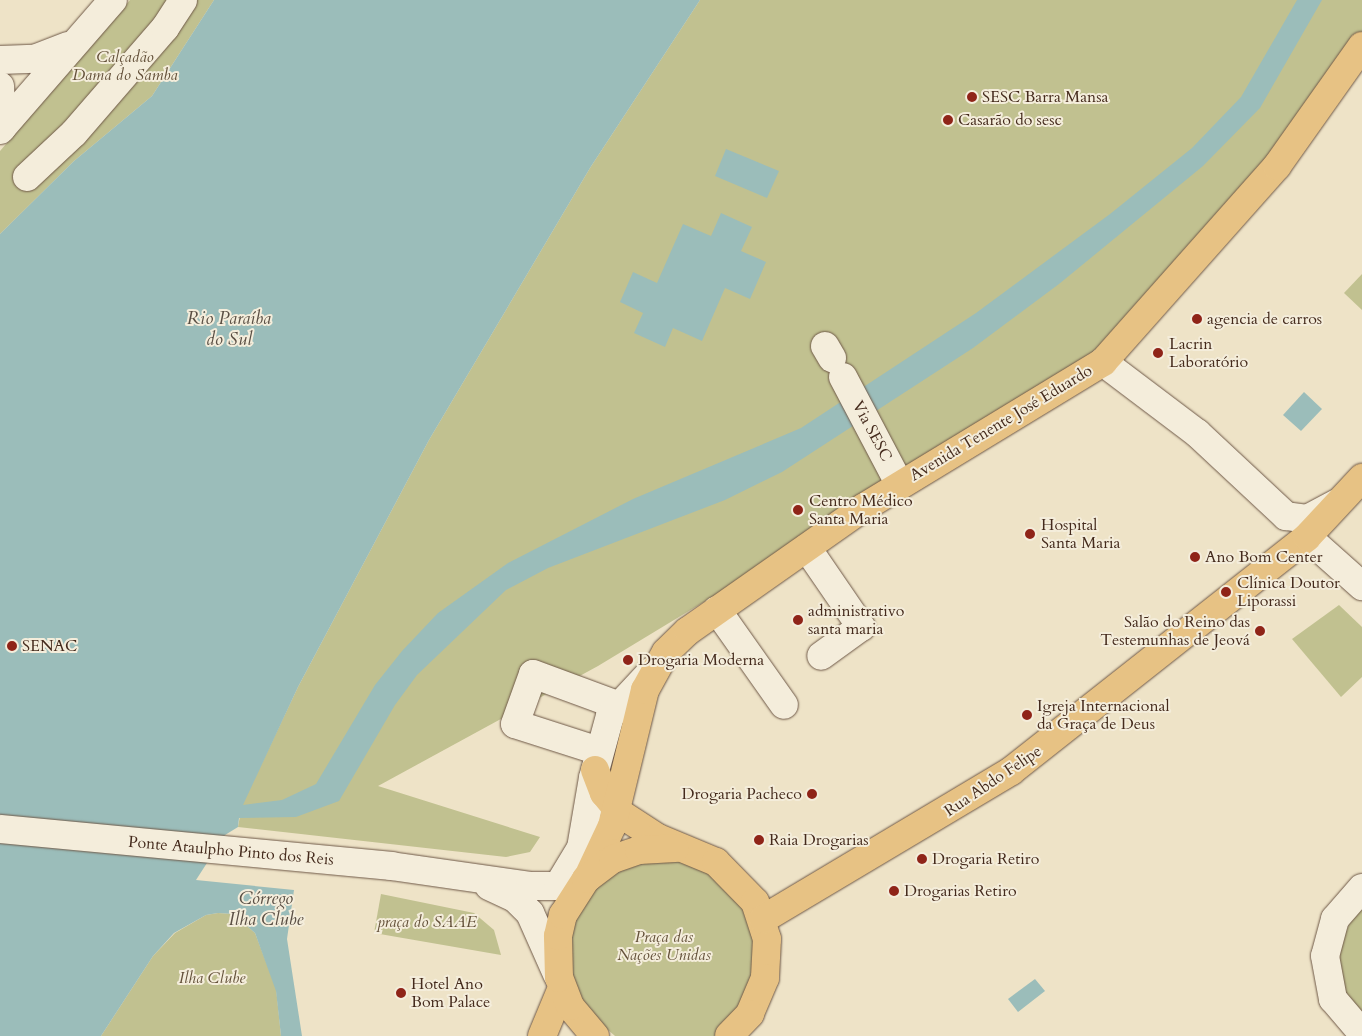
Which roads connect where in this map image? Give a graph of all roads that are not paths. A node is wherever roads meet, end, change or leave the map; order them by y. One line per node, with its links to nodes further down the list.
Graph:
1 (113, 0): 3 (street)
2 (183, 0): 8 (street)
3 (70, 45): 5 (street); 7 (street)
4 (1362, 46): 9 (main road, Avenida Tenente José Eduardo)
5 (0, 60)
6 (0, 86): 7 (street)
7 (1, 129)
8 (27, 177)
9 (1103, 362): 12 (main road, Avenida Tenente José Eduardo); 13 (street)
10 (837, 367): 12 (street, Via SESC)
11 (1362, 478): 13 (main road, Rua Abdo Felipe)
12 (900, 485): 15 (main road, Avenida Tenente José Eduardo)
13 (1340, 501): 14 (main road, Rua Abdo Felipe)
14 (1307, 537): 16 (street); 30 (main road, Rua Abdo Felipe)
15 (807, 548): 17 (main road, Avenida Tenente José Eduardo); 18 (street)
16 (1362, 586)
17 (717, 610): 19 (main road, Avenida Tenente José Eduardo); 21 (street)
18 (821, 656)
19 (652, 671): 20 (street); 23 (main road, Avenida Tenente José Eduardo)
20 (617, 705): 22 (street); 22 (street)
21 (784, 706)
22 (597, 760): 23 (main road); 28 (street)
23 (616, 811): 25 (main road); 27 (main road, Avenida Tenente José Eduardo)
24 (0, 830): 26 (street, Ponte Ataulpho Pinto dos Reis)
25 (681, 849): 27 (main road); 30 (main road)
26 (462, 876): 28 (street); 31 (street)
27 (588, 878): 28 (street); 31 (main road)
28 (558, 886)
29 (1362, 888): 32 (street)
30 (763, 919): 33 (main road)
31 (560, 983): 34 (main road); 35 (main road)
32 (1362, 1033)
33 (735, 1034)
34 (542, 1036)
35 (595, 1036)

